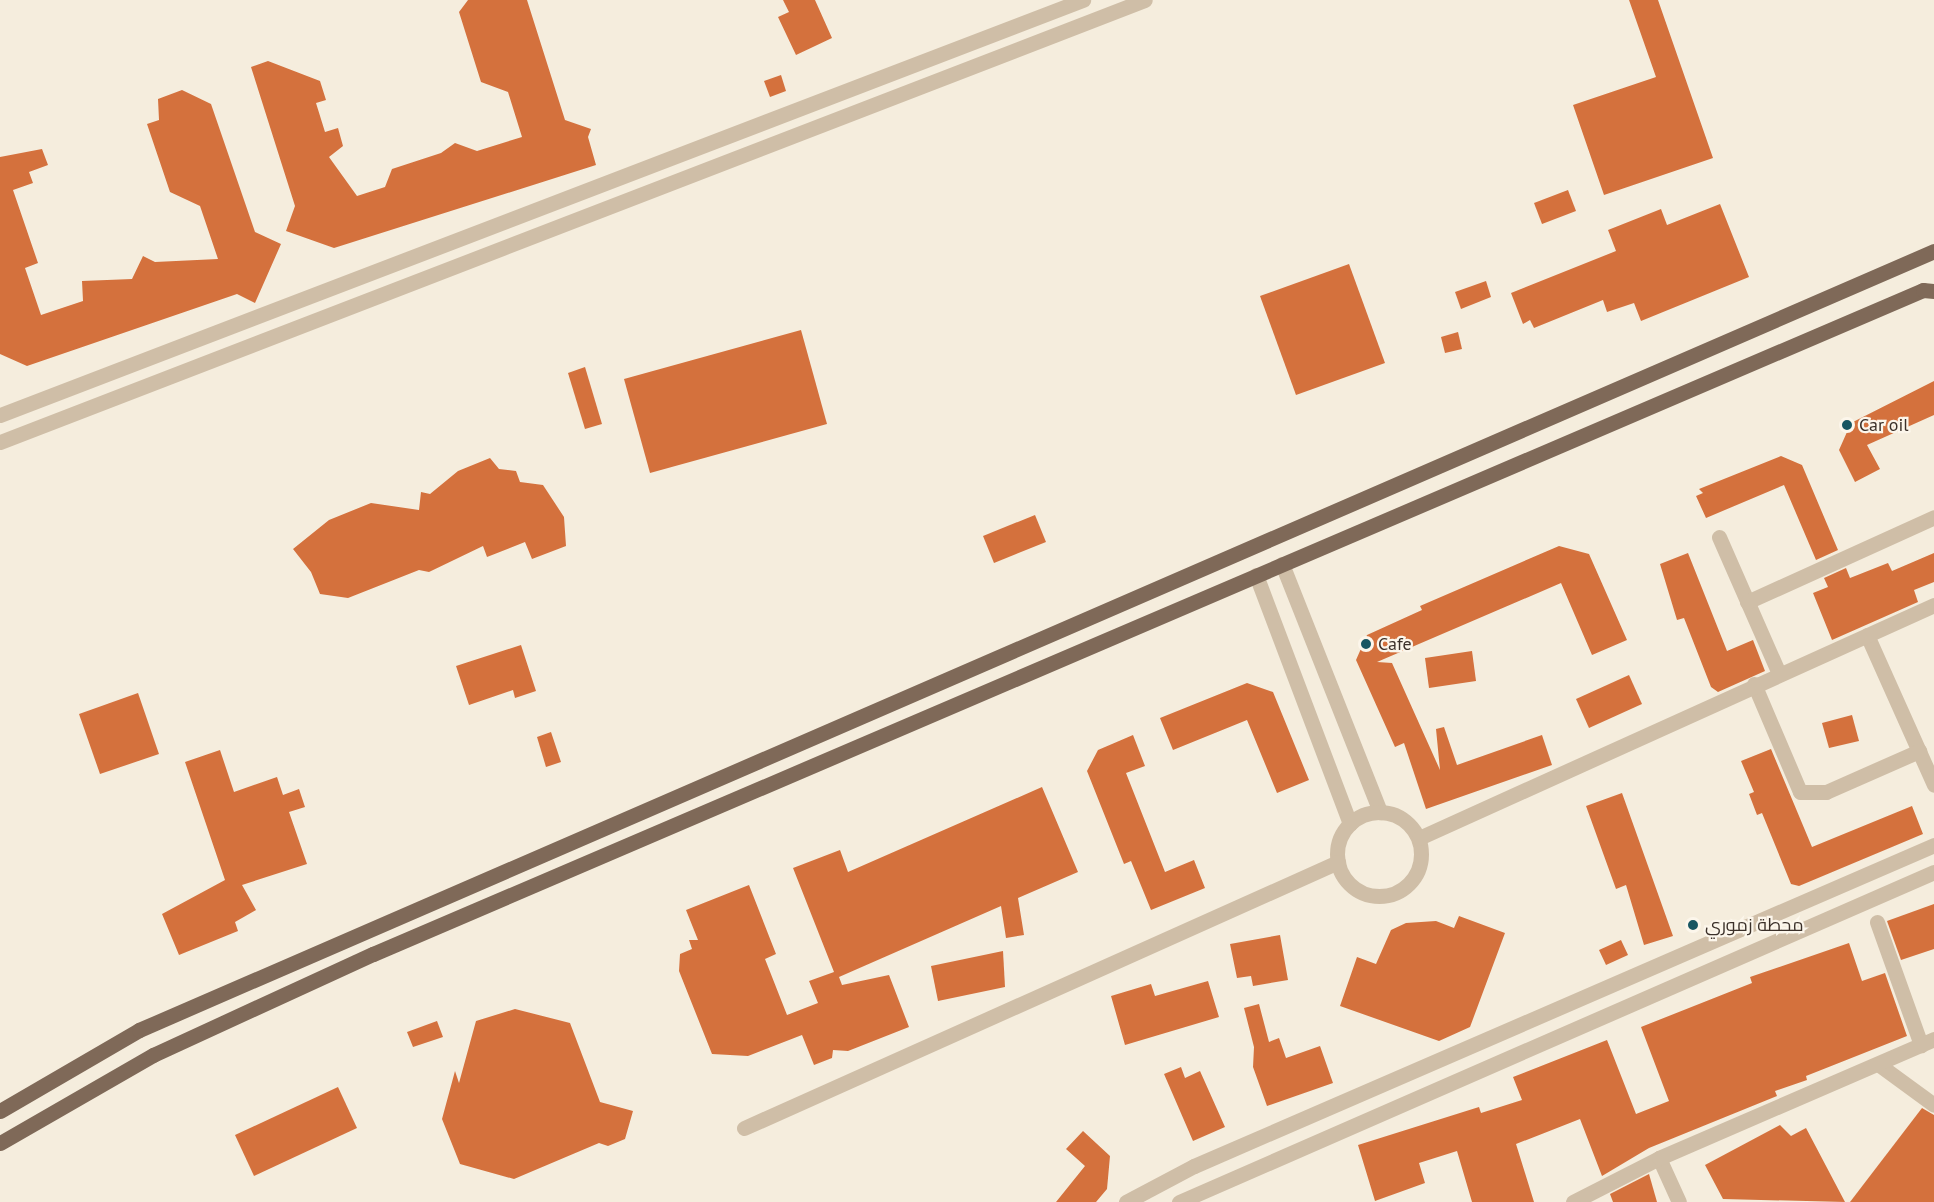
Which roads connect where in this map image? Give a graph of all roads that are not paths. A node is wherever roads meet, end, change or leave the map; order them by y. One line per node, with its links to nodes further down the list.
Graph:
1 (1083, 0): 5 (street)
2 (1145, 0): 6 (street)
3 (1934, 251): 28 (main road)
4 (1934, 291): 9 (main road)
5 (0, 416)
6 (0, 442)
7 (1934, 517): 11 (street)
8 (1719, 537): 11 (street)
9 (1282, 564): 10 (main road); 18 (street)
10 (1256, 575): 19 (street); 30 (main road)
11 (1747, 602): 14 (street)
12 (1934, 605): 13 (street)
13 (1867, 635): 14 (street); 16 (street)
14 (1779, 674): 15 (street)
15 (1754, 684): 16 (street); 20 (street)
16 (1919, 751): 17 (street)
17 (1934, 785)
18 (1380, 812): 19 (street); 20 (street)
19 (1350, 824): 22 (street)
20 (1419, 838): 22 (street)
21 (1934, 845): 32 (street)
22 (1338, 862): 29 (street)
23 (1934, 872): 33 (street)
24 (1877, 922): 25 (street)
25 (1927, 1042): 26 (street)
26 (1878, 1064): 27 (street); 31 (street)
27 (1934, 1105)
28 (0, 1111)
29 (744, 1128)
30 (0, 1143)
31 (1659, 1158): 34 (street); 35 (street)
32 (1126, 1202)
33 (1179, 1202)
34 (1572, 1202)
35 (1679, 1202)

